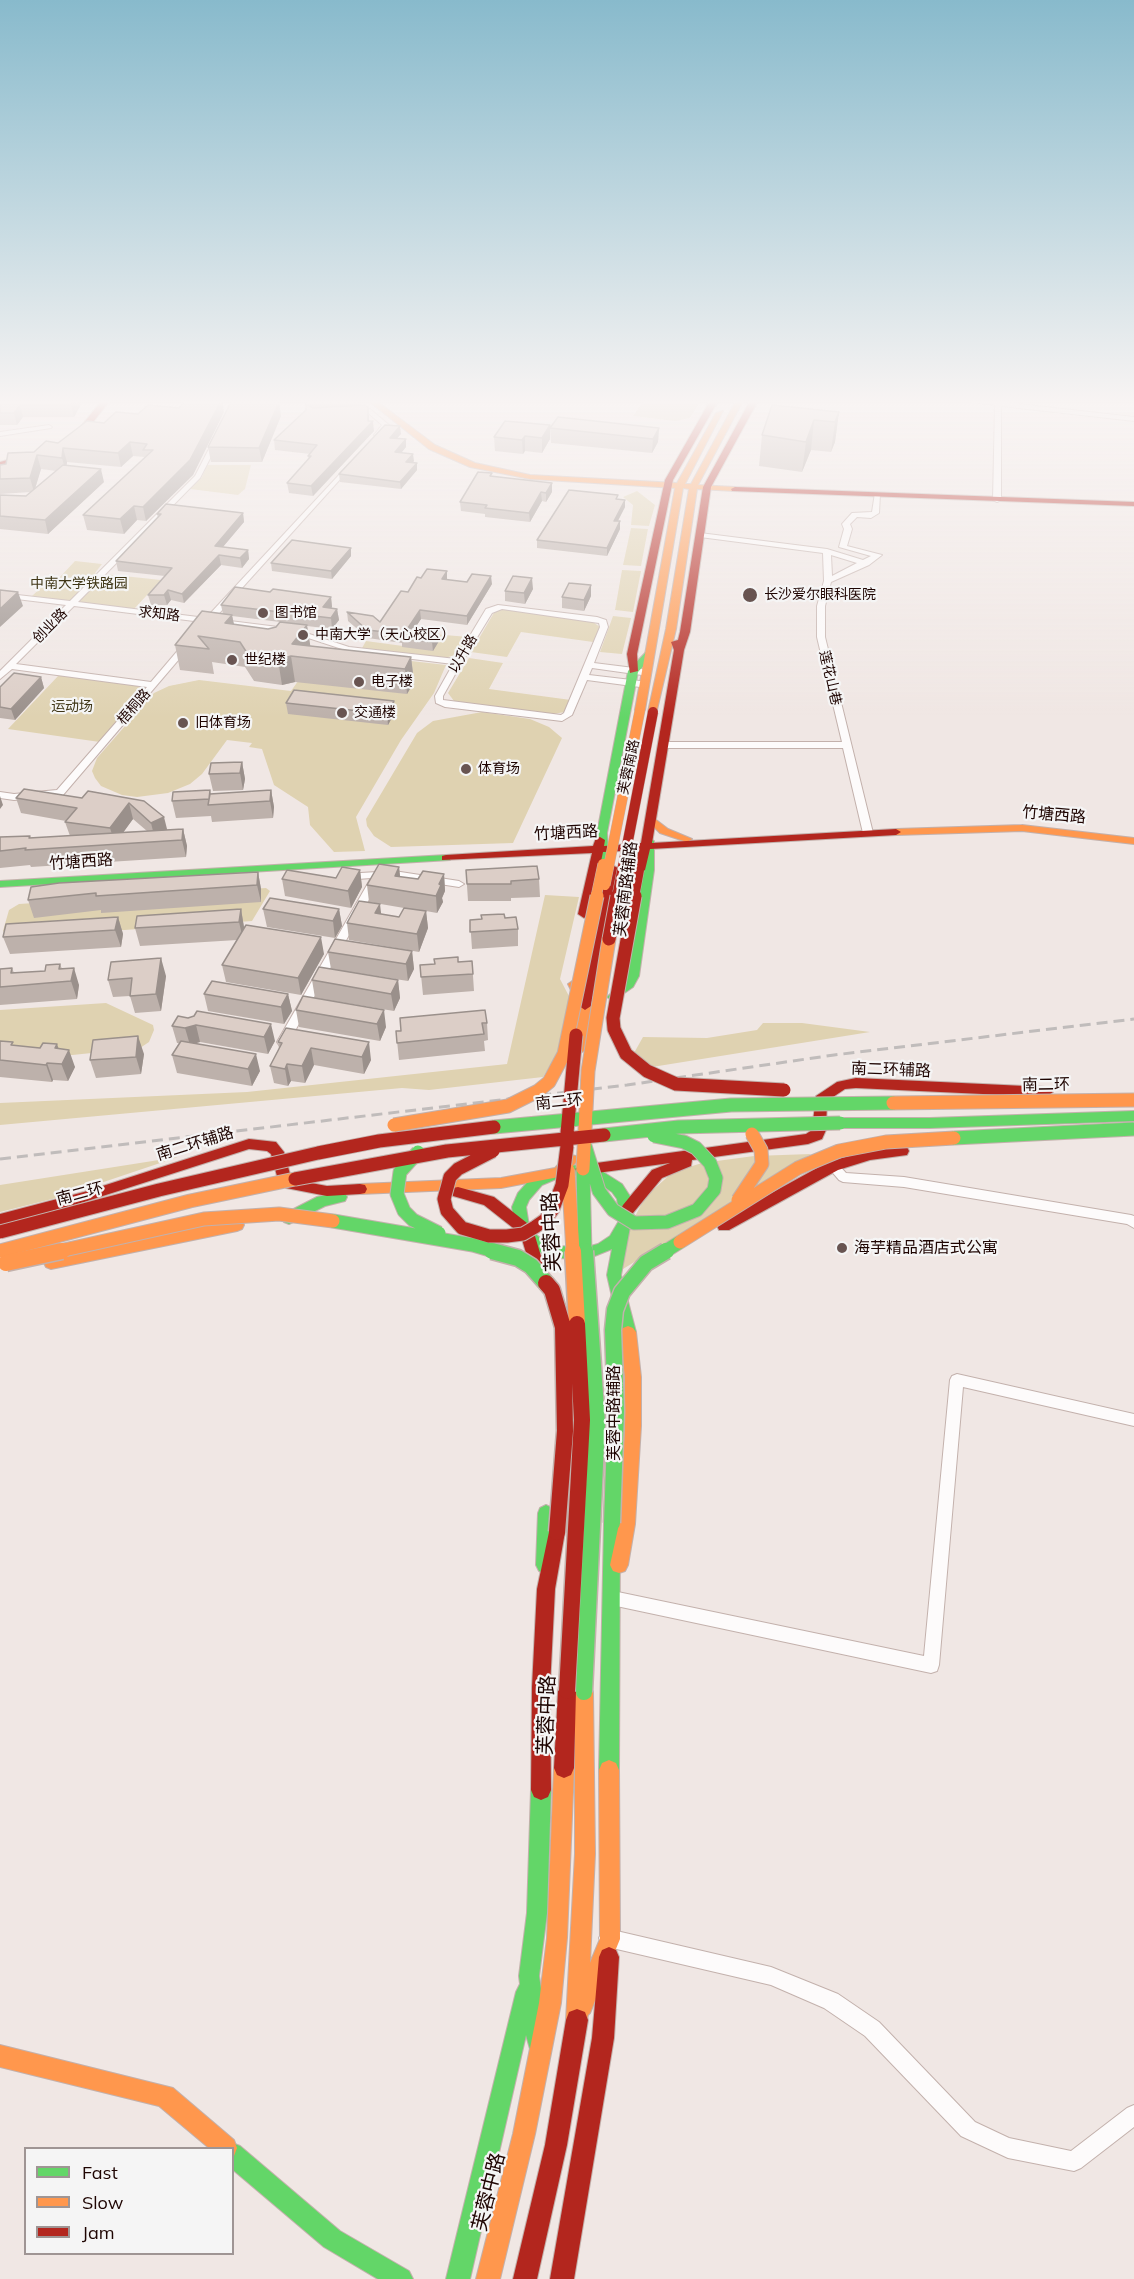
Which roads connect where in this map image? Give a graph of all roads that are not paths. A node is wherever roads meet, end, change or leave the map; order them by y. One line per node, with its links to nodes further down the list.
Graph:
1 (170, 505): 14 (street, 创业路)
2 (312, 505): 15 (street)
3 (663, 505): 25 (main road)
4 (681, 505): 25 (main road, 芙蓉南路)
5 (685, 505): 11 (main road, 芙蓉南路)
6 (705, 505): 8 (main road)
7 (876, 505): 10 (street)
8 (701, 533): 9 (street); 11 (main road); 19 (main road)
9 (827, 551): 10 (street); 12 (street, 莲花山巷)
10 (866, 562): 12 (street)
11 (681, 564): 17 (main road, 芙蓉南路)
12 (828, 581): 29 (street, 莲花山巷)
13 (0, 595): 14 (street, 求知路)
14 (73, 604): 15 (street, 求知路); 22 (street, 创业路)
15 (208, 620): 16 (street); 20 (street, 求知路)
16 (201, 629)
17 (671, 629): 19 (main road); 27 (main road, 芙蓉南路)
18 (194, 637): 26 (street, 梧桐路)
19 (679, 650): 28 (main road)
20 (458, 662): 21 (street, 以升路); 24 (street, 以升路)
21 (589, 665): 24 (street, 以升路); 25 (street)
22 (10, 666): 23 (street, 创业路); 26 (street)
23 (0, 676)
24 (585, 677): 25 (street)
25 (638, 677): 27 (main road, 芙蓉南路); 32 (main road)
26 (153, 685): 30 (street, 梧桐路)
27 (647, 711): 57 (main road, 芙蓉南路, bridge)
28 (663, 745): 29 (street); 31 (main road)
29 (846, 745): 33 (street, 莲花山巷)
30 (0, 795)
31 (651, 819): 34 (main road); 36 (main road)
32 (603, 827): 37 (main road); 38 (main road)
33 (868, 833): 34 (main road, 竹塘西路); 35 (main road, 竹塘西路)
34 (706, 842): 36 (main road, 竹塘西路)
35 (1134, 843): 36 (main road, 竹塘西路)
36 (644, 851): 38 (main road, 竹塘西路); 44 (main road, 芙蓉南路辅路); 44 (main road, 芙蓉南路辅路); 49 (main road, bridge)
37 (563, 854): 38 (main road, 竹塘西路); 41 (main road, 竹塘西路); 43 (main road, 竹塘西路)
38 (602, 854): 44 (main road, 芙蓉南路辅路); 44 (main road, 芙蓉南路辅路); 63 (main road, bridge)
39 (376, 876): 40 (street); 42 (street); 45 (street)
40 (330, 878)
41 (0, 884)
42 (459, 884)
43 (0, 888)
44 (588, 1012): 46 (main road, 芙蓉南路辅路)
45 (279, 1050)
46 (580, 1066)
47 (1134, 1091): 60 (main road, 南二环辅路)
48 (1134, 1100): 49 (main road, 南二环, bridge)
49 (1045, 1102): 50 (main road, 南二环, bridge)
50 (683, 1109): 52 (main road, 南二环, bridge); 64 (main road, bridge)
51 (1134, 1116): 54 (main road, 南二环, bridge)
52 (472, 1129): 63 (main road, 南二环, bridge); 70 (main road, bridge)
53 (1134, 1129): 64 (main road, bridge)
54 (621, 1133): 56 (main road, 南二环, bridge); 57 (main road, bridge)
55 (1134, 1138): 58 (main road)
56 (522, 1142): 57 (main road, bridge); 71 (main road, 南二环, bridge)
57 (576, 1150): 60 (main road); 61 (main road); 80 (main road, 芙蓉中路, bridge); 85 (main road, 芙蓉中路, bridge)
58 (902, 1150): 59 (main road); 62 (main road)
59 (833, 1166): 66 (street); 74 (main road)
60 (586, 1171): 61 (main road); 62 (main road)
61 (559, 1172): 65 (main road, 南二环辅路); 68 (main road)
62 (628, 1209): 67 (main road)
63 (72, 1213): 69 (main road, 南二环, bridge)
64 (720, 1216): 79 (main road, bridge)
65 (0, 1220)
66 (1134, 1223)
67 (624, 1229): 68 (main road); 74 (main road, 芙蓉中路辅路)
68 (525, 1231): 73 (main road); 76 (main road)
69 (0, 1232)
70 (473, 1245): 72 (main road, bridge); 78 (main road, bridge)
71 (0, 1251)
72 (0, 1265)
73 (0, 1275)
74 (614, 1275): 75 (main road, 芙蓉中路辅路)
75 (626, 1318): 76 (main road); 79 (main road, 芙蓉中路辅路)
76 (551, 1327): 78 (main road)
77 (1134, 1419): 79 (street)
78 (546, 1589): 82 (main road)
79 (612, 1599): 81 (main road)
80 (584, 1933): 81 (street); 83 (main road)
81 (610, 1939): 83 (main road); 86 (street); 93 (main road)
82 (529, 1976): 85 (main road); 90 (main road)
83 (577, 2022): 92 (main road)
84 (0, 2056): 87 (main road)
85 (540, 2058): 91 (main road, 芙蓉中路)
86 (1134, 2115)
87 (225, 2147)
88 (234, 2156): 89 (main road)
89 (401, 2279)
90 (458, 2279)
91 (488, 2279)
92 (525, 2279)
93 (562, 2279)

